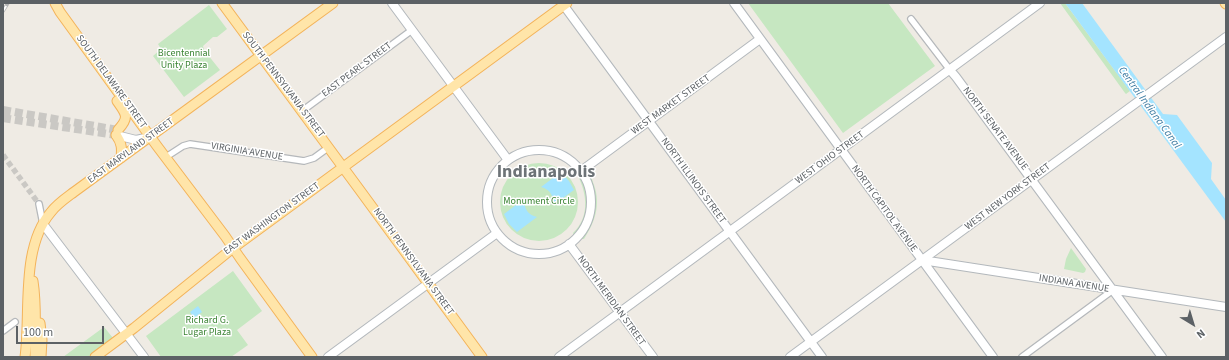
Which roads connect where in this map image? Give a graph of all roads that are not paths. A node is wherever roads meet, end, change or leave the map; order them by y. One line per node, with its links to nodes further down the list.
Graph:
1 (51, 3): 9 (main road, SOUTH DELAWARE STREET)
2 (55, 3): 9 (main road, SOUTH DELAWARE STREET)
3 (222, 3): 14 (main road, SOUTH PENNSYLVANIA STREET)
4 (333, 3): 14 (main road, EAST MARYLAND STREET)
5 (392, 3): 11 (main road)
6 (734, 3): 13 (main road, NORTH CAPITOL AVENUE)
7 (1040, 3): 16 (main road, WEST OHIO STREET)
8 (564, 4): 17 (main road, EAST WASHINGTON STREET); 19 (main road, NORTH ILLINOIS STREET)
9 (60, 12): 15 (main road, SOUTH DELAWARE STREET)
10 (911, 19): 16 (street, NORTH SENATE AVENUE)
11 (412, 30): 17 (main road); 18 (street, EAST PEARL STREET)
12 (1226, 37): 29 (main road, WEST NEW YORK STREET)
13 (760, 39): 19 (main road, WEST MARKET STREET); 23 (main road, NORTH CAPITOL AVENUE)
14 (261, 56): 18 (main road, SOUTH PENNSYLVANIA STREET); 21 (main road, EAST MARYLAND STREET)
15 (97, 62): 20 (main road); 21 (main road, SOUTH DELAWARE STREET)
16 (950, 70): 23 (main road, WEST OHIO STREET); 29 (main road, NORTH SENATE AVENUE)
17 (453, 86): 26 (main road); 27 (main road, EAST WASHINGTON STREET)
18 (302, 111): 22 (main road, SOUTH PENNSYLVANIA STREET)
19 (649, 122): 28 (main road, WEST MARKET STREET); 32 (main road, NORTH ILLINOIS STREET)
20 (117, 133): 21 (main road); 25 (main road)
21 (151, 137): 24 (main road, SOUTH DELAWARE STREET); 25 (main road, EAST MARYLAND STREET)
22 (329, 147): 24 (street, VIRGINIA AVENUE); 27 (main road, SOUTH PENNSYLVANIA STREET)
23 (841, 150): 32 (main road, WEST OHIO STREET); 36 (main road, NORTH CAPITOL AVENUE)
24 (166, 157): 35 (main road, SOUTH DELAWARE STREET)
25 (121, 158): 31 (main road, EAST MARYLAND STREET)
26 (508, 160): 28 (main road); 33 (main road)
27 (344, 167): 35 (main road, EAST WASHINGTON STREET); 38 (main road, NORTH PENNSYLVANIA STREET)
28 (581, 171): 34 (main road)
29 (1031, 179): 36 (main road, WEST NEW YORK STREET); 39 (main road, NORTH SENATE AVENUE)
30 (39, 204): 31 (street)
31 (43, 224): 37 (main road, EAST MARYLAND STREET); 45 (main road)
32 (730, 231): 42 (main road, WEST OHIO STREET); 46 (main road, NORTH ILLINOIS STREET)
33 (497, 233): 34 (main road); 38 (main road)
34 (569, 244): 42 (main road, NORTH MERIDIAN STREET)
35 (233, 248): 45 (main road, EAST WASHINGTON STREET); 52 (main road, SOUTH DELAWARE STREET)
36 (922, 260): 39 (main road, INDIANA AVENUE); 46 (main road, WEST NEW YORK STREET); 59 (main road, NORTH CAPITOL AVENUE)
37 (30, 264): 40 (main road); 47 (main road, EAST MARYLAND STREET)
38 (428, 283): 53 (main road); 54 (main road, NORTH PENNSYLVANIA STREET)
39 (1113, 290): 41 (main road, INDIANA AVENUE); 60 (street); 61 (main road, NORTH SENATE AVENUE)
40 (35, 296): 48 (main road); 49 (main road)
41 (1226, 307)
42 (620, 312): 55 (main road, WEST OHIO STREET); 56 (main road, NORTH MERIDIAN STREET)
43 (15, 322): 44 (street)
44 (3, 331)
45 (127, 334): 50 (main road, EAST WASHINGTON STREET); 51 (main road)
46 (811, 342): 57 (main road, WEST NEW YORK STREET); 58 (main road, NORTH ILLINOIS STREET)
47 (25, 357)
48 (35, 357)
49 (41, 357)
50 (95, 357)
51 (144, 357)
52 (312, 357)
53 (328, 357)
54 (482, 357)
55 (559, 357)
56 (653, 357)
57 (790, 357)
58 (822, 357)
59 (993, 357)
60 (1022, 357)
61 (1162, 357)

